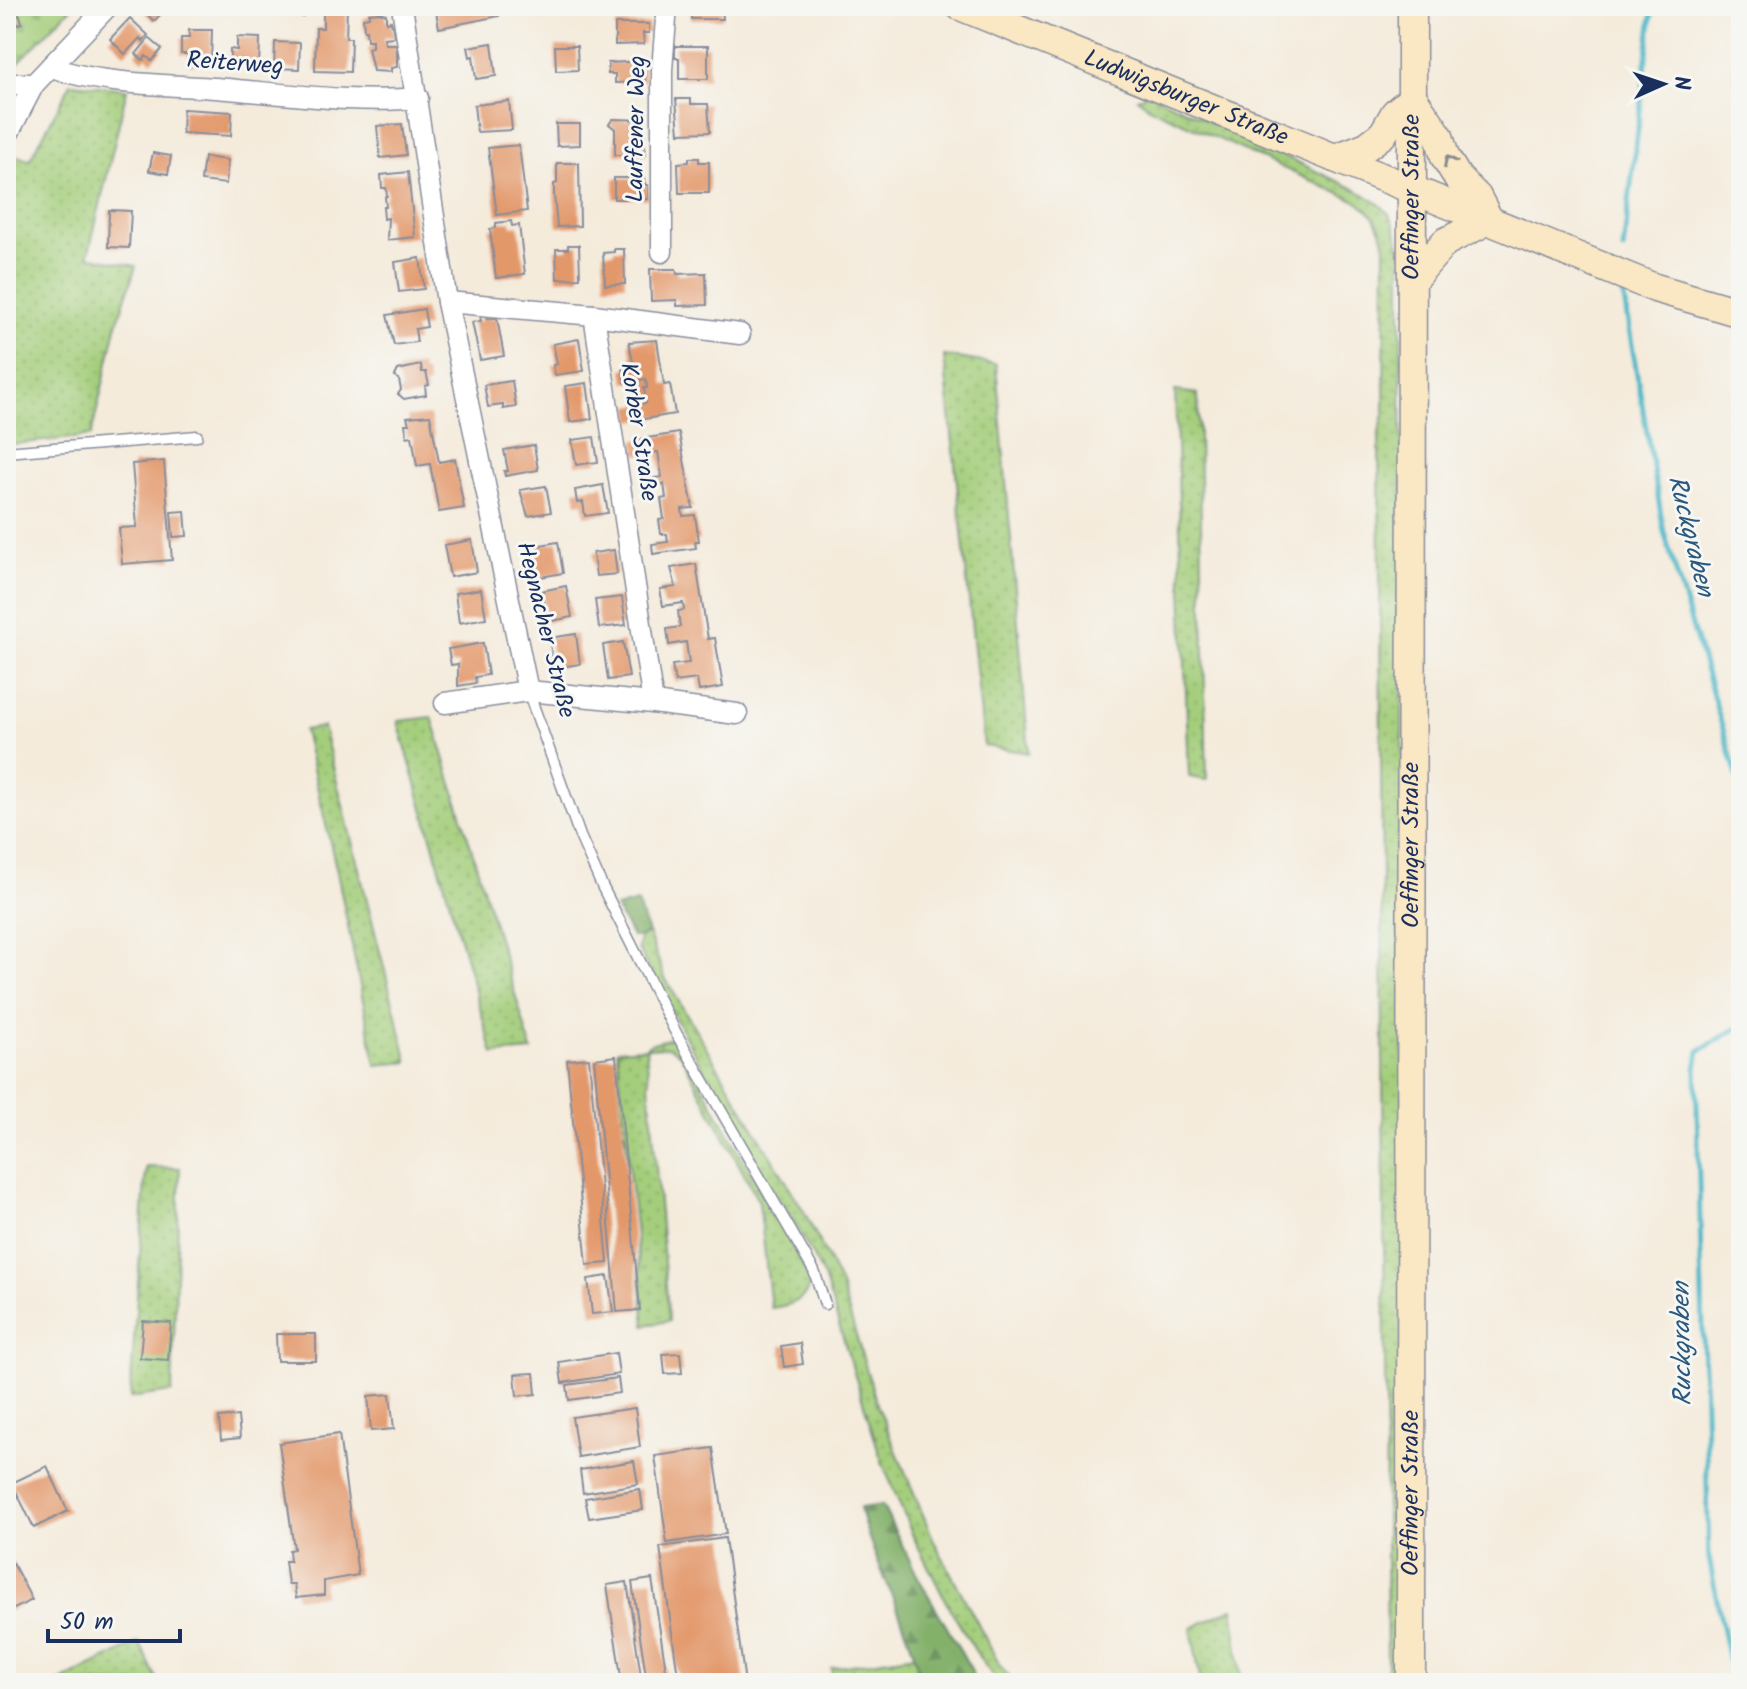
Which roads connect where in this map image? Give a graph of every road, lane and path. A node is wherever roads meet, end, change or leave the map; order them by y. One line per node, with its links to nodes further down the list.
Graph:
1 (108, 6): 6 (street)
2 (402, 6): 9 (street, Hegnacher Straße)
3 (667, 6): 15 (street, Lauffener Weg)
4 (960, 6): 12 (main road, Ludwigsburger Straße)
5 (1412, 6): 10 (main road, Oeffinger Straße)
6 (51, 66): 8 (street); 9 (street, Reiterweg)
7 (6, 84): 8 (street)
8 (34, 84): 11 (street)
9 (418, 98): 17 (street, Hegnacher Straße)
10 (1413, 98): 12 (main road); 13 (main road, Oeffinger Straße); 14 (main road, one-way to 10)
11 (6, 138)
12 (1336, 158): 13 (main road, Ludwigsburger Straße)
13 (1414, 190): 14 (main road, Ludwigsburger Straße); 16 (main road, Oeffinger Straße)
14 (1489, 220): 16 (main road); 18 (main road, Ludwigsburger Straße)
15 (662, 252)
16 (1414, 278): 28 (main road, Oeffinger Straße)
17 (447, 302): 19 (street); 23 (street, Hegnacher Straße)
18 (1741, 313)
19 (594, 315): 20 (street); 25 (street, Korber Straße)
20 (740, 334)
21 (197, 436): 22 (lane)
22 (6, 452)
23 (528, 691): 24 (street); 25 (street); 27 (lane, Hegnacher Straße)
24 (445, 703)
25 (653, 703): 26 (street)
26 (737, 714)
27 (825, 1304)
28 (1411, 1683)

